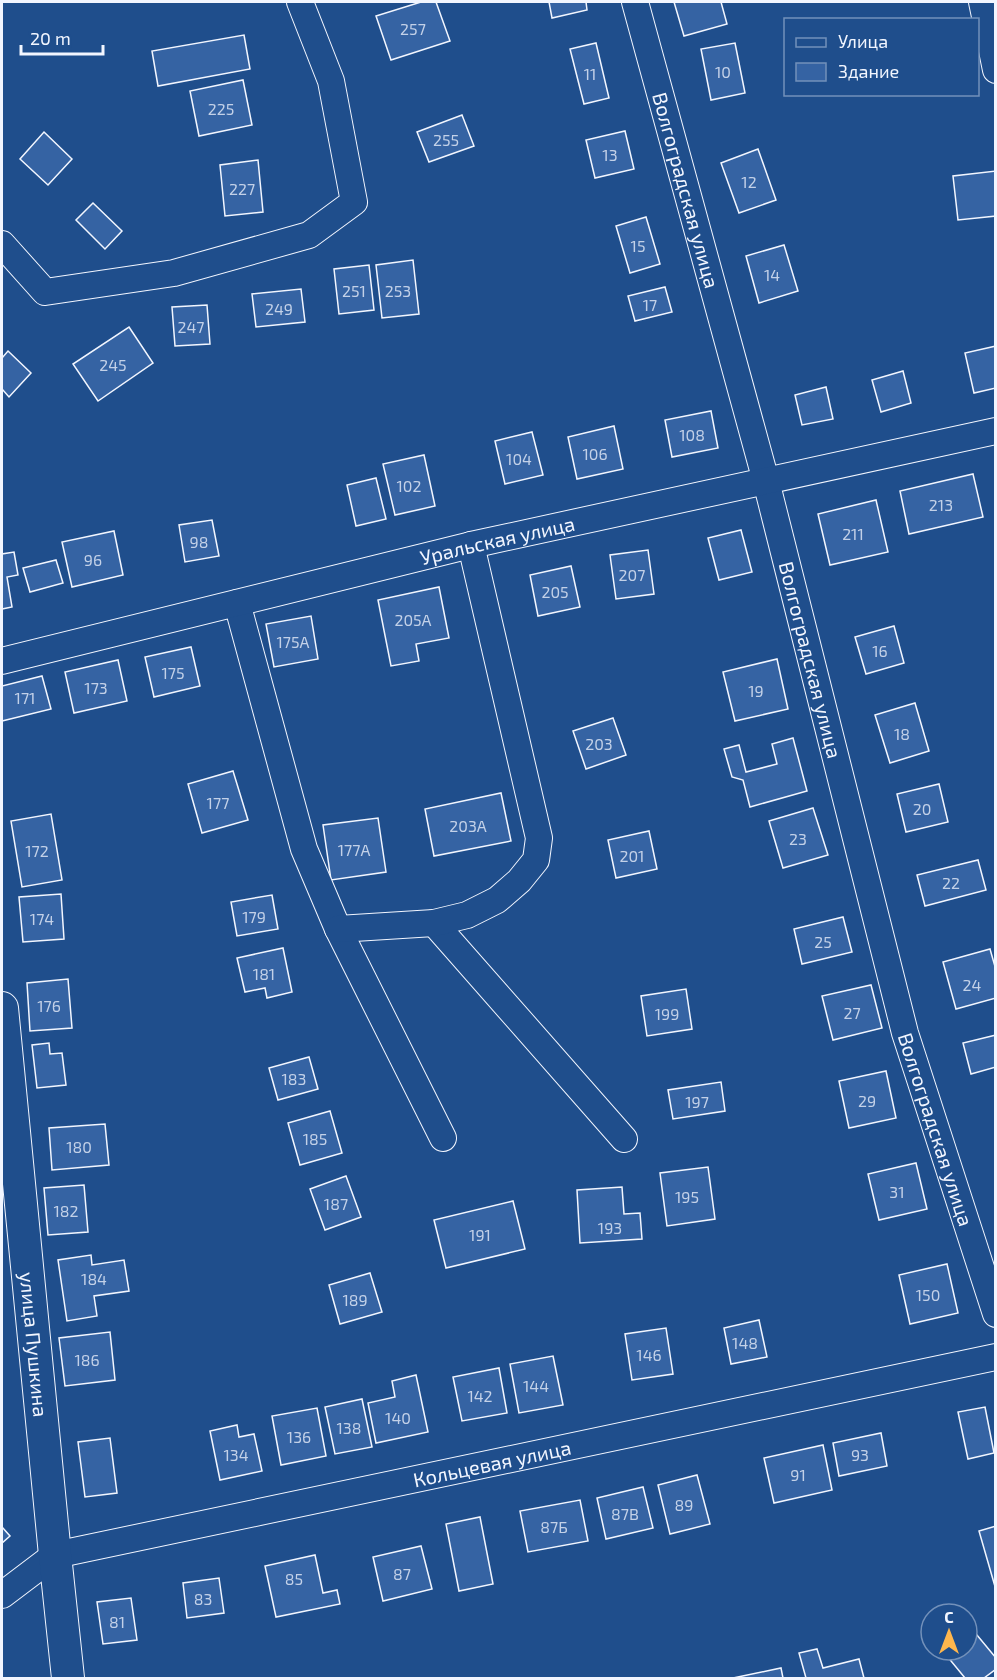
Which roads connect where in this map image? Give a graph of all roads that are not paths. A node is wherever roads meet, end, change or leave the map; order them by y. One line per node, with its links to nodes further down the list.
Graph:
1 (300, 2): 5 (street)
2 (635, 2): 7 (street, Волгоградская улица)
3 (982, 2): 4 (street)
4 (996, 70)
5 (2, 244)
6 (996, 431): 7 (street, Уральская улица)
7 (766, 481): 8 (street, Уральская улица); 16 (street, Волгоградская улица)
8 (471, 545): 9 (street, Уральская улица); 11 (street)
9 (237, 603): 10 (street, Уральская улица); 12 (street)
10 (2, 661)
11 (434, 923): 12 (street); 15 (street)
12 (338, 929): 14 (street)
13 (2, 1008): 18 (street, улица Пушкина)
14 (443, 1138)
15 (624, 1139)
16 (996, 1314)
17 (996, 1358): 18 (street, Кольцевая улица)
18 (55, 1556): 19 (street, Кольцевая улица); 20 (street, улица Пушкина)
19 (2, 1595)
20 (68, 1678)

